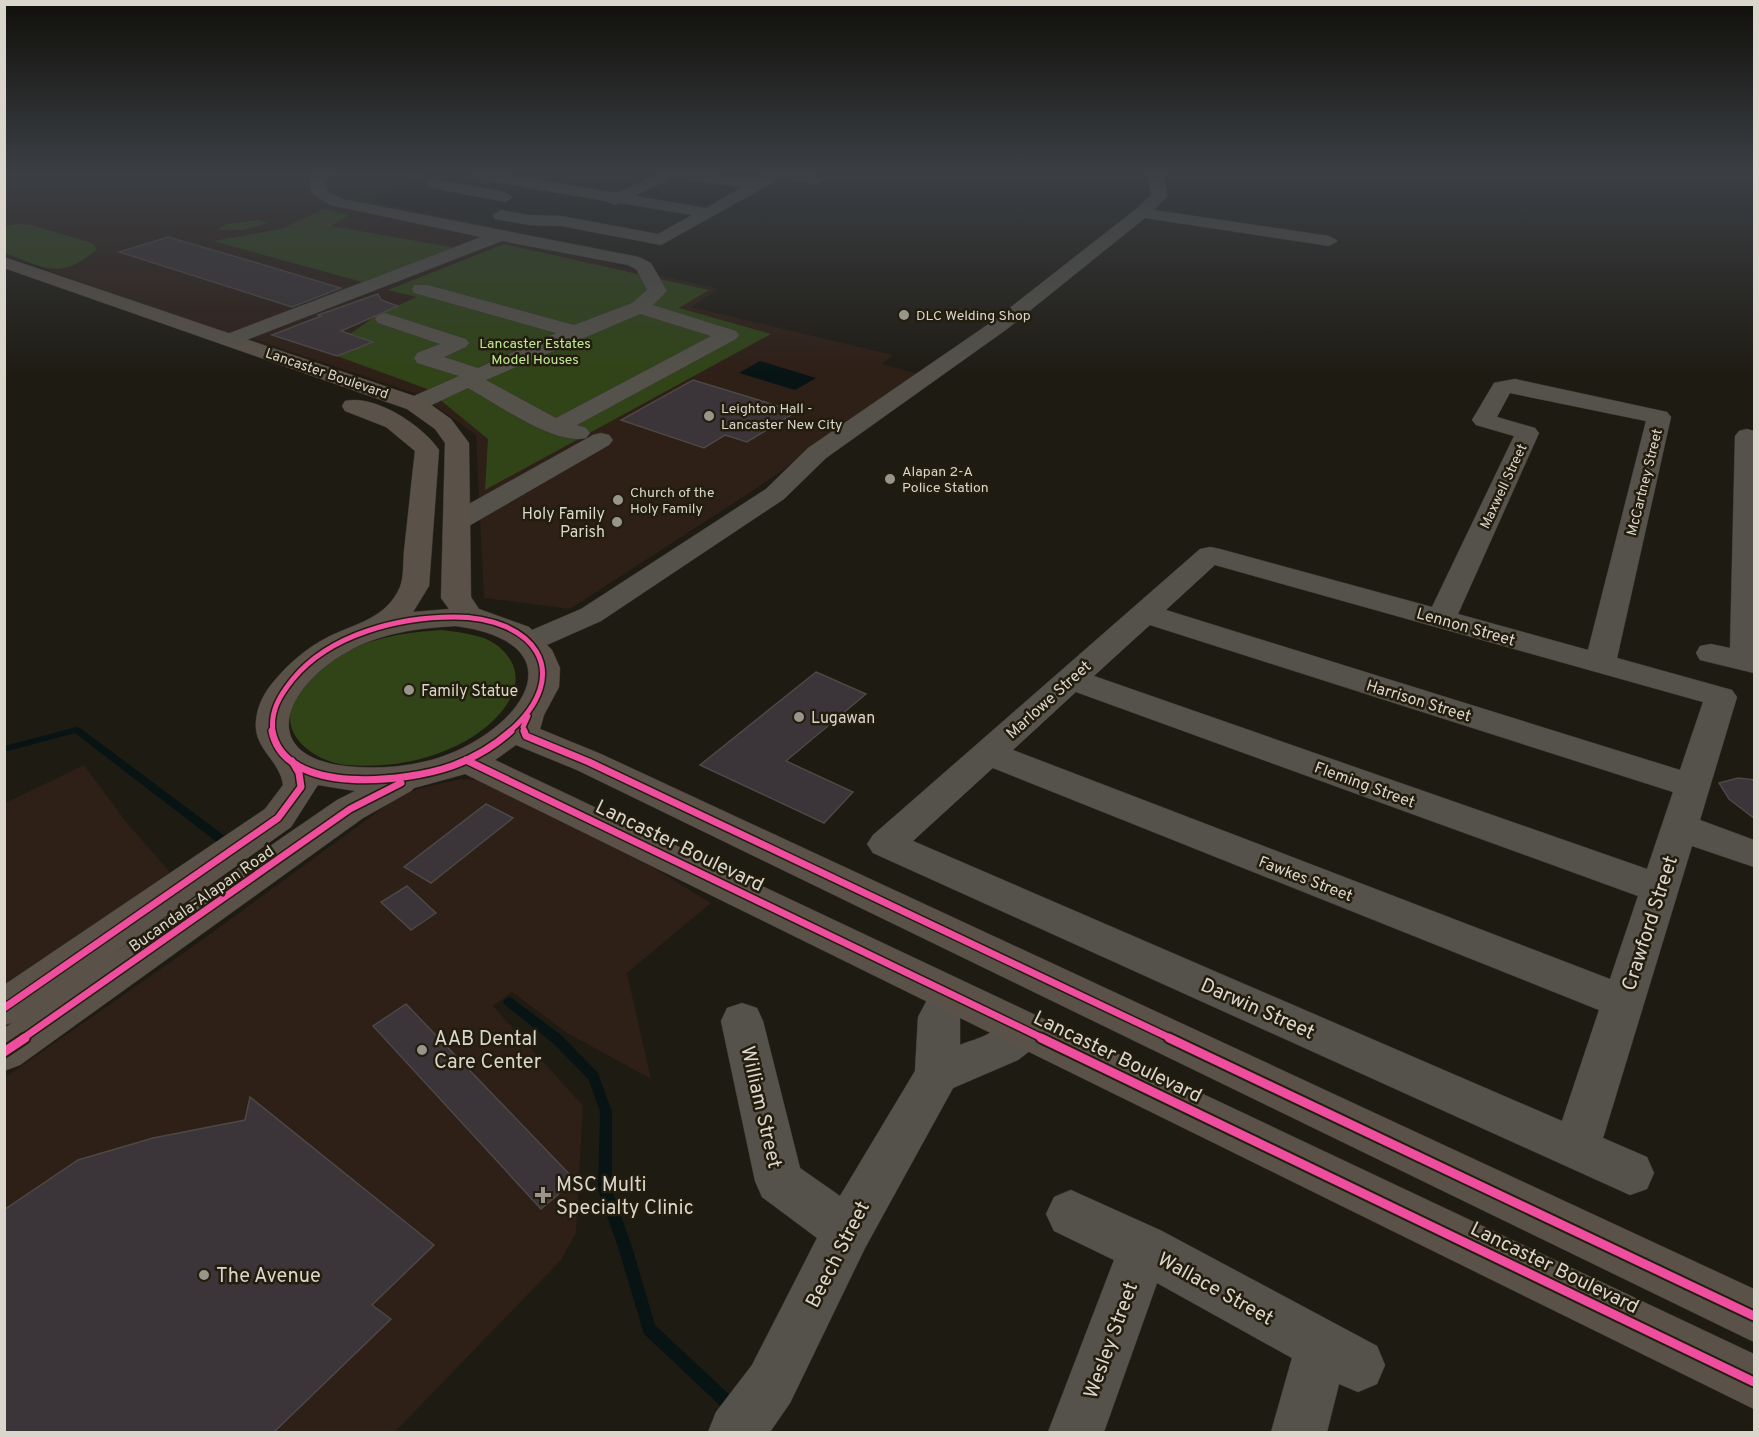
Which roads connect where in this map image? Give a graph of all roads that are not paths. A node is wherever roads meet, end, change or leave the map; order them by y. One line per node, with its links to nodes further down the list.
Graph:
1 (487, 241): 10 (street)
2 (527, 241): 7 (street)
3 (1106, 241): 25 (street)
4 (4, 262): 10 (main road, Lancaster Boulevard)
5 (4, 280): 11 (main road, Lancaster Boulevard)
6 (421, 289): 9 (street)
7 (639, 307): 9 (street); 16 (street)
8 (385, 319): 12 (street)
9 (575, 332): 12 (street)
10 (229, 340): 15 (main road, Lancaster Boulevard)
11 (249, 368)
12 (475, 377): 15 (street); 16 (street)
13 (1507, 386): 22 (street, Maxwell Street); 28 (street, McCartney Street)
14 (338, 400): 24 (main road, Lancaster Boulevard)
15 (415, 404): 18 (main road, Lancaster Boulevard)
16 (556, 427): 18 (street)
17 (1755, 438): 19 (street)
18 (458, 521): 23 (main road, Lancaster Boulevard)
19 (1750, 540): 27 (street)
20 (1210, 555): 21 (street, Marlowe Street); 22 (street, Lennon Street)
21 (1144, 614): 29 (street, Marlowe Street); 36 (street, Harrison Street)
22 (1441, 619): 28 (street, Lennon Street)
23 (481, 620): 24 (main road); 25 (main road)
24 (376, 629): 34 (main road)
25 (529, 642): 31 (main road)
26 (1711, 653): 27 (street)
27 (1750, 662)
28 (1600, 663): 30 (street, Lennon Street)
29 (1071, 679): 32 (street, Marlowe Street); 40 (street, Fleming Street)
30 (1721, 697): 36 (street, Crawford Street)
31 (528, 716): 33 (main road); 53 (main road, Lancaster Boulevard)
32 (988, 753): 38 (street, Marlowe Street); 42 (street, Fawkes Street)
33 (466, 760): 35 (main road); 41 (main road, Lancaster Boulevard)
34 (292, 761): 35 (main road); 43 (main road, Bucandala-Alapan Road)
35 (418, 776): 46 (main road, Bucandala-Alapan Road)
36 (1693, 786): 37 (street, Crawford Street)
37 (1679, 827): 39 (street); 40 (street, Crawford Street)
38 (886, 843): 48 (street, Darwin Street)
39 (1755, 854)
40 (1660, 889): 42 (street, Crawford Street)
41 (951, 995): 45 (main road, Lancaster Boulevard); 47 (street, Beech Street)
42 (1624, 1002): 48 (street, Crawford Street)
43 (4, 1008)
44 (742, 1021): 51 (street, William Street)
45 (1025, 1030): 47 (street); 54 (main road, Lancaster Boulevard)
46 (4, 1052)
47 (937, 1074): 51 (street, Beech Street)
48 (1576, 1149): 49 (street, Darwin Street)
49 (1629, 1173)
50 (1071, 1214): 52 (street, Wallace Street)
51 (847, 1231): 55 (street, Beech Street)
52 (1144, 1248): 56 (street, Wesley Street); 57 (street, Wallace Street)
53 (1755, 1316)
54 (1755, 1382)
55 (736, 1432)
56 (1076, 1432)
57 (1299, 1432)

